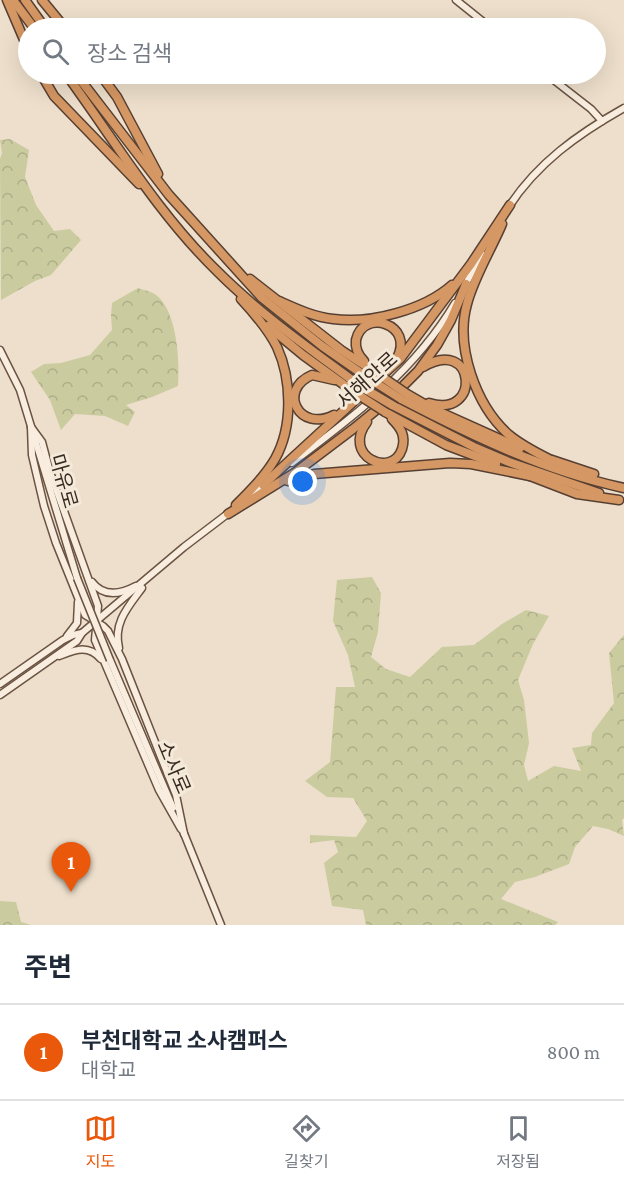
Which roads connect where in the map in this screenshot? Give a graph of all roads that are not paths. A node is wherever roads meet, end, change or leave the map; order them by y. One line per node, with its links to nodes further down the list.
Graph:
1 (7, 0): 10 (highway)
2 (13, 0): 6 (highway)
3 (26, 0): 7 (highway)
4 (42, 0): 8 (highway)
5 (456, 0): 9 (main road)
6 (26, 18)
7 (38, 18)
8 (57, 18)
9 (478, 18)
10 (18, 26)
11 (47, 84): 21 (highway)
12 (73, 84): 21 (highway)
13 (84, 84): 20 (highway)
14 (107, 84): 20 (highway)
15 (559, 84): 17 (main road)
16 (624, 108): 18 (main road, 서해안로)
17 (591, 109): 18 (main road); 19 (main road)
18 (602, 121): 19 (main road, 서해안로)
19 (592, 127): 22 (main road, 서해안로)
20 (170, 195): 24 (highway)
21 (154, 199): 25 (highway)
22 (510, 205): 23 (highway); 26 (main road, 서해안로); 40 (highway)
23 (471, 264): 27 (highway); 30 (highway)
24 (231, 265): 27 (highway); 32 (highway)
25 (218, 273): 28 (highway); 34 (highway)
26 (466, 284): 31 (highway); 42 (main road, 서해안로)
27 (279, 302): 32 (highway)
28 (247, 305): 33 (highway); 46 (highway)
29 (0, 350): 39 (main road, 마유로)
30 (389, 370): 32 (highway); 36 (highway)
31 (418, 370): 35 (highway); 38 (highway)
32 (372, 375): 35 (highway, bridge)
33 (339, 382): 34 (highway); 36 (highway)
34 (357, 389): 37 (highway, bridge); 45 (highway, bridge)
35 (407, 396): 40 (highway); 43 (highway)
36 (352, 403): 42 (highway)
37 (385, 412): 38 (highway); 41 (highway)
38 (374, 413): 44 (highway)
39 (31, 428): 47 (main road); 49 (main road); 50 (main road, 마유로, bridge)
40 (555, 462): 43 (highway)
41 (530, 476): 44 (highway); 45 (highway)
42 (263, 485): 46 (main road, 서해안로)
43 (624, 486)
44 (257, 495): 46 (highway)
45 (622, 500)
46 (228, 514): 48 (main road, 서해안로)
47 (81, 557): 48 (main road); 50 (main road)
48 (147, 580): 50 (main road, 서해안로); 53 (main road)
49 (78, 598): 50 (main road); 52 (main road)
50 (96, 622): 51 (main road, 서해안로); 53 (main road); 55 (main road, 소사로, bridge)
51 (82, 633): 52 (main road, 서해안로); 54 (main road, 서해안로)
52 (63, 640): 56 (main road, 서해안로)
53 (122, 659): 58 (main road)
54 (46, 661): 55 (main road); 57 (main road, 서해안로)
55 (108, 662): 58 (main road, 소사로)
56 (0, 684)
57 (0, 695)
58 (184, 834): 59 (main road, 소사로)
59 (221, 925)

